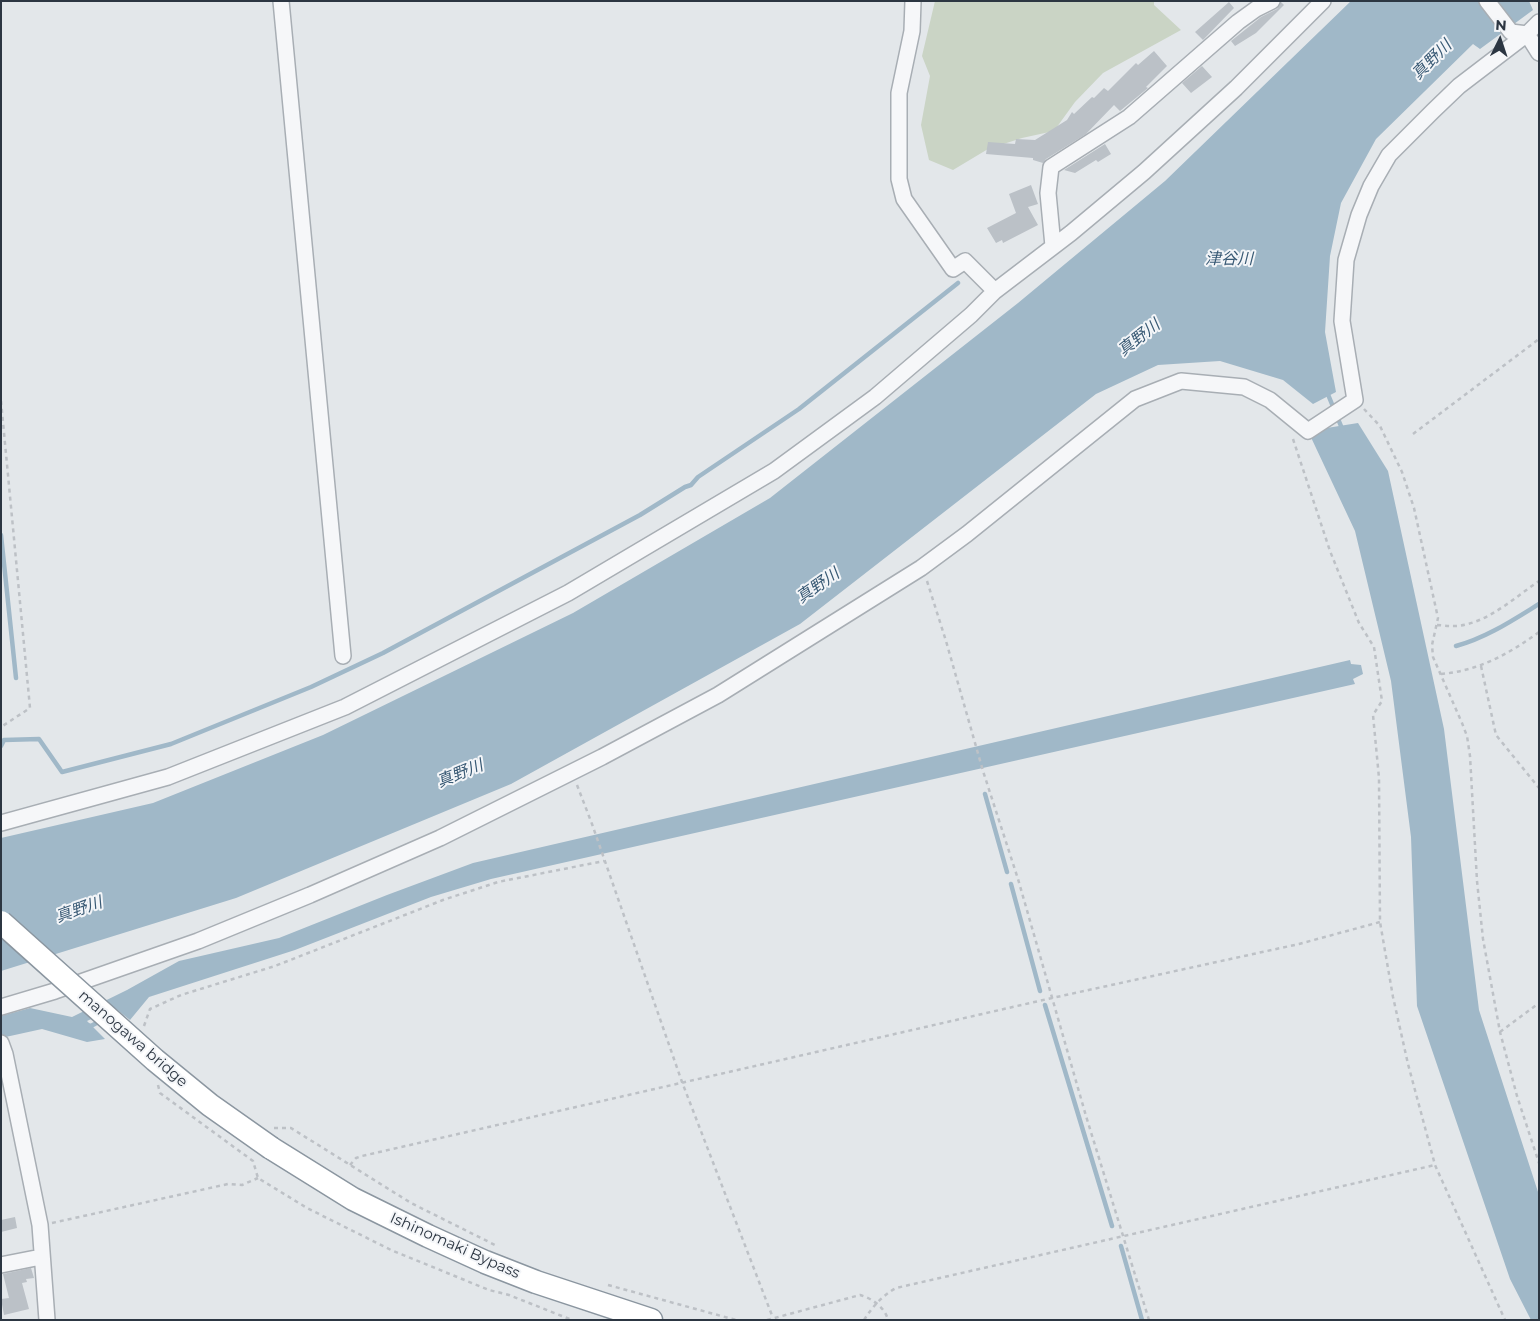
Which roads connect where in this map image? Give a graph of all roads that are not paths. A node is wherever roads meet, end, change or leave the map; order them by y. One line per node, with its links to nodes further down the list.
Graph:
1 (281, 1): 11 (street)
2 (913, 1): 10 (street)
3 (1272, 1): 9 (street)
4 (1323, 1): 9 (street)
5 (1487, 1): 7 (street)
6 (1539, 22): 7 (street)
7 (1527, 34): 8 (street); 14 (street)
8 (1539, 53)
9 (1053, 246): 10 (street)
10 (995, 290): 12 (street)
11 (343, 656)
12 (1, 823)
13 (1, 922): 16 (highway, manogawa bridge, bridge)
14 (1, 1007)
15 (3, 1051): 17 (street)
16 (269, 1138): 20 (highway, Ishinomaki Bypass)
17 (41, 1257): 18 (street); 19 (street)
18 (1, 1265)
19 (47, 1320)
20 (651, 1320)

